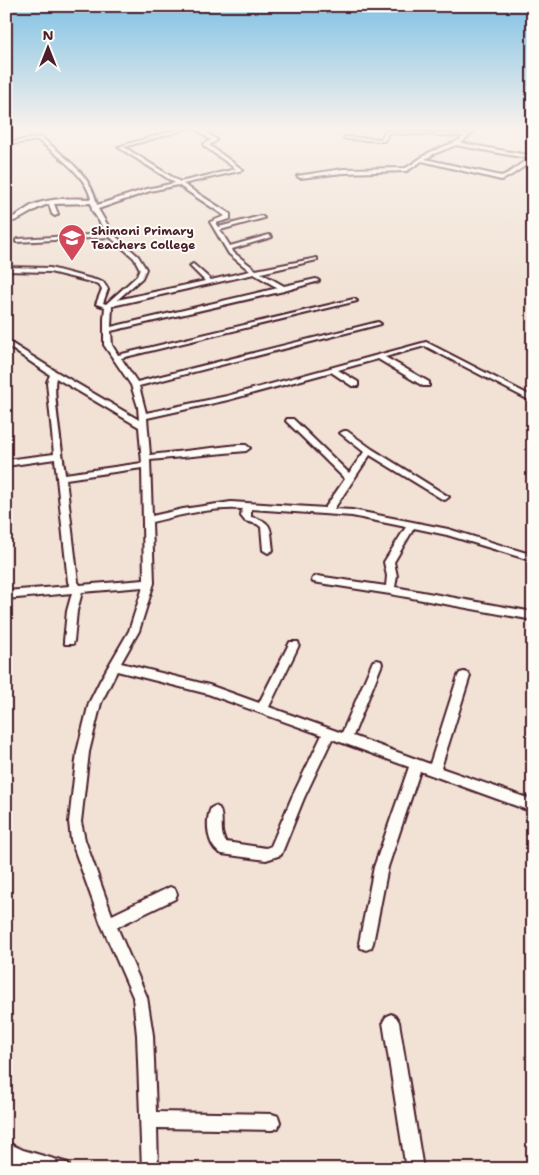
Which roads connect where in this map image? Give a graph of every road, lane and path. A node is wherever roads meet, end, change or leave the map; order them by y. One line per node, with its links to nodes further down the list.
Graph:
1 (86, 182): 5 (street)
2 (184, 182): 3 (street)
3 (179, 183): 5 (street); 9 (street)
4 (52, 204): 5 (street); 6 (street); 8 (street)
5 (94, 204): 10 (street)
6 (55, 214)
7 (261, 218): 9 (street)
8 (6, 220)
9 (217, 229): 13 (street)
10 (111, 234): 12 (street); 22 (street)
11 (269, 238): 13 (street)
12 (18, 241)
13 (228, 248): 17 (street)
14 (315, 259): 17 (street)
15 (193, 266): 19 (street)
16 (6, 269): 22 (street)
17 (255, 272): 19 (street); 20 (street)
18 (316, 280): 20 (street)
19 (209, 282): 22 (street)
20 (284, 288): 24 (street)
21 (354, 300): 27 (street)
22 (108, 305): 24 (street)
23 (378, 324): 32 (street)
24 (108, 330): 27 (street)
25 (6, 342): 29 (street)
26 (379, 357): 28 (street); 31 (street); 33 (street)
27 (117, 358): 32 (street)
28 (331, 369): 30 (street); 34 (street)
29 (54, 374): 34 (street); 39 (street)
30 (355, 384)
31 (426, 384)
32 (135, 385): 34 (street)
33 (533, 400)
34 (143, 421): 40 (street)
35 (290, 421): 43 (street)
36 (344, 433): 38 (street)
37 (246, 448): 40 (street)
38 (369, 451): 43 (street); 44 (street)
39 (59, 456): 41 (street); 42 (street)
40 (146, 462): 42 (street); 47 (street)
41 (6, 463)
42 (61, 477): 53 (street)
43 (350, 479): 46 (street)
44 (445, 497)
45 (247, 506): 46 (street); 47 (street); 49 (street)
46 (328, 511): 48 (street)
47 (148, 520): 52 (street)
48 (412, 524): 50 (street); 54 (street)
49 (268, 550)
50 (533, 558)
51 (317, 580): 54 (street)
52 (149, 583): 53 (street); 60 (street)
53 (78, 590): 55 (street); 57 (street)
54 (390, 590): 56 (street)
55 (6, 595)
56 (531, 613)
57 (69, 641)
58 (294, 646): 62 (street)
59 (377, 664): 64 (street)
60 (115, 666): 62 (street); 70 (street)
61 (464, 676): 66 (street)
62 (262, 709): 63 (street)
63 (329, 733): 64 (street); 68 (street)
64 (346, 738): 65 (street)
65 (416, 764): 66 (street); 71 (street)
66 (434, 770): 67 (street)
67 (533, 806)
68 (215, 812)
69 (170, 894): 70 (street)
70 (108, 924): 73 (street)
71 (366, 943)
72 (391, 1022): 78 (street)
73 (149, 1120): 74 (street); 77 (street)
74 (272, 1122)
75 (6, 1150): 76 (street)
76 (62, 1169)
77 (150, 1169)
78 (415, 1169)

